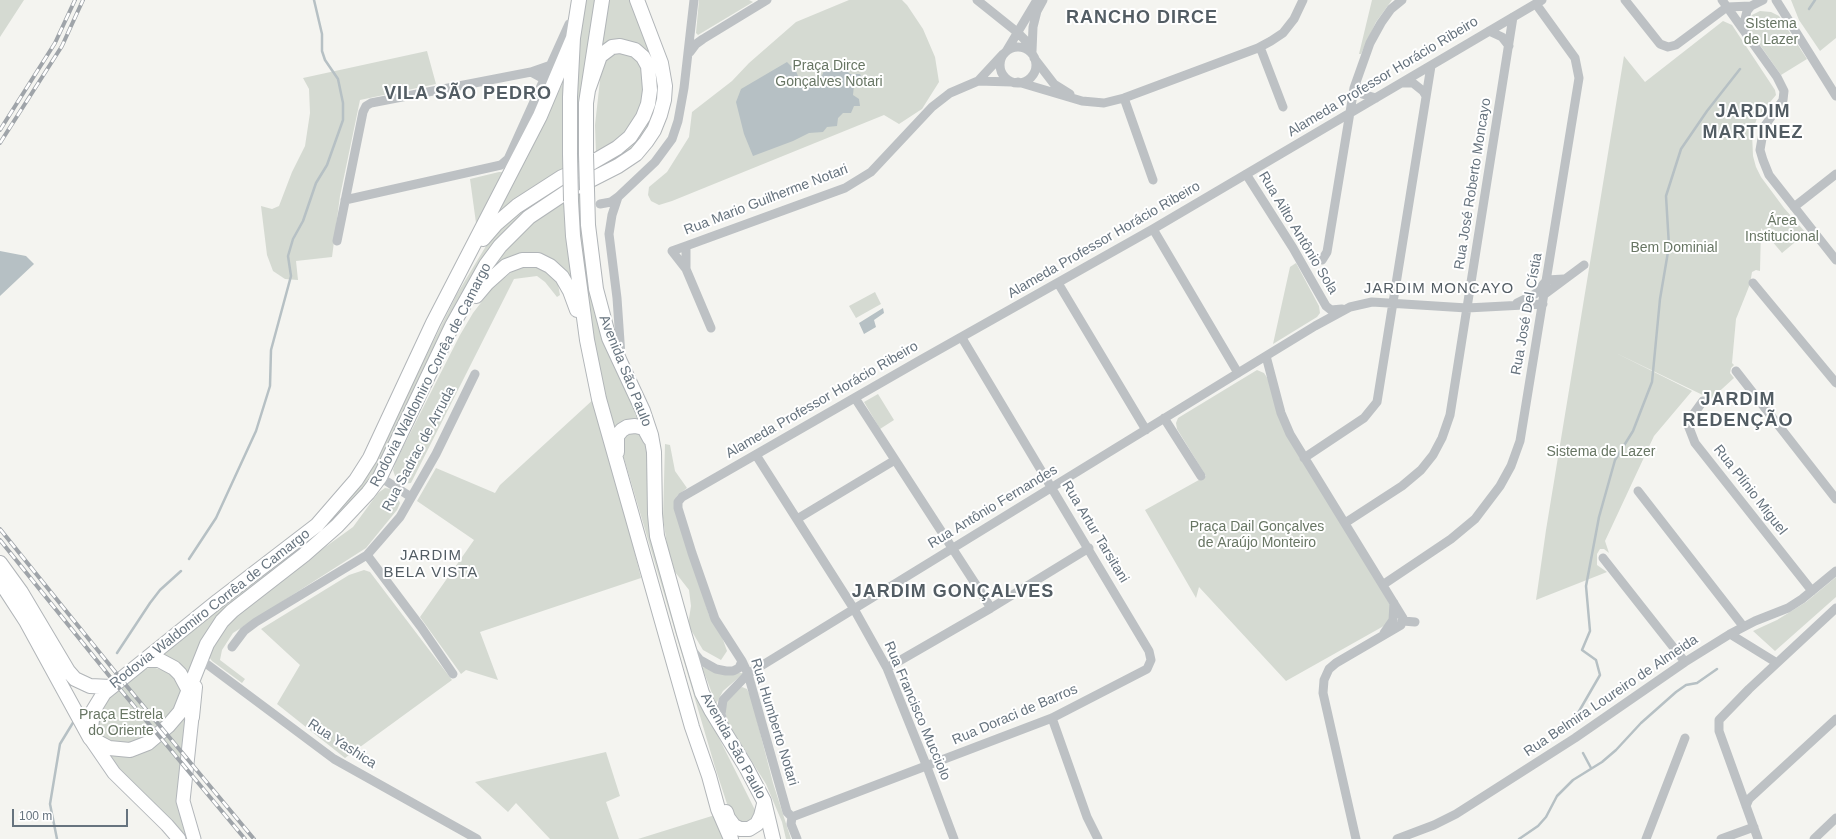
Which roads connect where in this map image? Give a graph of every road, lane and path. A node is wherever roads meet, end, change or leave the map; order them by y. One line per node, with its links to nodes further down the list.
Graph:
1 (602, 0): 35 (main road, Avenida São Paulo)
2 (636, 0): 46 (main road, Rodovia Waldomiro Corrêa de Camargo)
3 (694, 0): 25 (street)
4 (767, 0): 25 (street)
5 (977, 0): 19 (street)
6 (1037, 0): 19 (street, Rua Mario Guilherme Notari)
7 (1044, 0): 26 (street)
8 (1303, 0): 23 (street, Rua Mario Guilherme Notari)
9 (1402, 0): 34 (street)
10 (1625, 0): 15 (street)
11 (1763, 0): 16 (street)
12 (1776, 0): 37 (street)
13 (1539, 2): 17 (street, Alameda Professor Horácio Ribeiro); 59 (street, Rua José Del Cístia)
14 (578, 4): 18 (main road, Avenida São Paulo)
15 (1725, 4): 16 (street); 21 (street)
16 (1751, 6): 21 (street)
17 (1512, 17): 20 (street, Alameda Professor Horácio Ribeiro); 22 (street, Rua José Roberto Moncayo)
18 (572, 30): 27 (street); 57 (main road, Rodovia Waldomiro Corrêa de Camargo); 76 (main road, Avenida São Paulo, bridge)
19 (1017, 32): 24 (street, Rua Mario Guilherme Notari); 26 (street)
20 (1489, 32): 22 (street); 28 (street, Alameda Professor Horácio Ribeiro)
21 (1746, 34): 50 (street)
22 (1509, 46): 71 (street, Rua José Roberto Moncayo)
23 (1260, 48): 38 (street, Rua Mario Guilherme Notari); 41 (street)
24 (1005, 52): 26 (street); 31 (street, Rua Mario Guilherme Notari); 32 (street, Rua Mario Guilherme Notari)
25 (689, 53): 47 (street)
26 (1032, 53): 32 (street); 40 (street)
27 (550, 65): 29 (street); 30 (street)
28 (1431, 66): 33 (street, Alameda Professor Horácio Ribeiro); 36 (street)
29 (531, 72): 30 (street); 48 (street)
30 (544, 79): 48 (street)
31 (978, 81): 32 (street, Rua Mario Guilherme Notari); 54 (street, Rua Mario Guilherme Notari)
32 (1016, 82): 40 (street, Rua Mario Guilherme Notari)
33 (1403, 82): 36 (street); 39 (street, Alameda Professor Horácio Ribeiro)
34 (1356, 84): 39 (street); 42 (street)
35 (588, 90): 46 (main road, Avenida São Paulo, bridge); 57 (main road, Rodovia Waldomiro Corrêa de Camargo)
36 (1426, 96): 66 (street)
37 (1836, 96)
38 (1124, 98): 40 (street, Rua Mario Guilherme Notari); 45 (street)
39 (1376, 98): 42 (street, Alameda Professor Horácio Ribeiro)
40 (1104, 103)
41 (1283, 108)
42 (1349, 114): 43 (street, Alameda Professor Horácio Ribeiro); 55 (street)
43 (1246, 174): 52 (street, Alameda Professor Horácio Ribeiro); 69 (street, Rua Ailto Antônio Sola)
44 (1836, 174): 50 (street)
45 (1152, 180)
46 (585, 190): 49 (street); 72 (main road, Rodovia Waldomiro Corrêa de Camargo); 78 (main road, Avenida São Paulo)
47 (618, 197): 49 (street); 51 (street)
48 (345, 200): 53 (street)
49 (600, 204): 51 (street)
50 (1794, 207): 56 (street)
51 (612, 215): 78 (street)
52 (1153, 229): 63 (street, Alameda Professor Horácio Ribeiro); 80 (street)
53 (336, 241)
54 (686, 246): 60 (street); 60 (street, Rua Mario Guilherme Notari)
55 (1322, 260)
56 (1836, 260)
57 (465, 261): 120 (main road, Rodovia Waldomiro Corrêa de Camargo)
58 (1584, 265): 61 (street)
59 (1549, 268): 61 (street); 62 (street, Rua José Del Cístia)
60 (686, 269): 74 (street)
61 (1564, 279): 62 (street); 65 (street)
62 (1547, 280): 65 (street, Rua José Del Cístia); 68 (street, Rua Antônio Fernandes)
63 (1058, 283): 75 (street, Alameda Professor Horácio Ribeiro); 86 (street)
64 (1753, 283): 82 (street)
65 (1545, 294): 67 (street, Rua José Del Cístia)
66 (1394, 303): 70 (street, Rua Antônio Fernandes); 71 (street, Rua Antônio Fernandes); 89 (street)
67 (1543, 304): 68 (street, Rua Antônio Fernandes); 108 (street, Rua José Del Cístia)
68 (1512, 305): 71 (street, Rua Antônio Fernandes)
69 (1326, 306): 70 (street, Rua Antônio Fernandes); 73 (street, Rua Antônio Fernandes)
70 (1350, 307): 73 (street, Rua Antônio Fernandes)
71 (1467, 308): 100 (street, Rua José Roberto Moncayo)
72 (452, 326): 76 (main road); 92 (main road, Rodovia Waldomiro Corrêa de Camargo)
73 (1315, 326): 77 (street, Rua Antônio Fernandes)
74 (711, 328)
75 (962, 338): 83 (street, Alameda Professor Horácio Ribeiro); 94 (street, Rua Artur Tarsitani)
76 (587, 340): 93 (main road, Avenida São Paulo)
77 (1266, 356): 80 (street, Rua Antônio Fernandes); 89 (street)
78 (624, 371): 87 (main road, Avenida São Paulo)
79 (1736, 371): 97 (street)
80 (1238, 373): 85 (street, Rua Antônio Fernandes)
81 (475, 374): 96 (street, Rua Sadrac de Arruda)
82 (1836, 383)
83 (855, 398): 88 (street, Alameda Professor Horácio Ribeiro); 90 (street)
84 (1704, 401): 109 (street, Rua Plínio Miguel)
85 (1164, 418): 86 (street, Rua Antônio Fernandes); 91 (street)
86 (1146, 430): 94 (street, Rua Antônio Fernandes)
87 (654, 452): 93 (main road); 115 (main road, Avenida São Paulo)
88 (756, 455): 98 (street, Alameda Professor Horácio Ribeiro); 99 (street, Rua Francisco Mucciolo)
89 (1304, 458): 100 (street)
90 (895, 460): 99 (street); 101 (street)
91 (1201, 476)
92 (380, 477): 96 (street); 119 (main road, Rodovia Waldomiro Corrêa de Camargo)
93 (622, 478): 136 (main road, Avenida São Paulo)
94 (1052, 488): 101 (street, Rua Antônio Fernandes); 102 (street, Rua Artur Tarsitani)
95 (1638, 491): 114 (street)
96 (411, 497): 103 (street, Rua Sadrac de Arruda)
97 (1836, 499)
98 (678, 502): 122 (street, Rua Humberto Notari)
99 (797, 519): 113 (street, Rua Francisco Mucciolo)
100 (1345, 523): 108 (street)
101 (952, 547): 111 (street); 113 (street, Rua Antônio Fernandes)
102 (1089, 548): 111 (street); 121 (street, Rua Artur Tarsitani)
103 (367, 555): 118 (street, Rua Sadrac de Arruda); 126 (street)
104 (1603, 558): 123 (street)
105 (0, 563): 128 (main road)
106 (1836, 571): 109 (street, Rua Belmira Loureiro de Almeida)
107 (0, 581): 134 (main road)
108 (1384, 584): 110 (street)
109 (1812, 591): 114 (street, Rua Belmira Loureiro de Almeida)
110 (1394, 602): 117 (street); 117 (street)
111 (991, 608): 125 (street)
112 (1836, 608): 124 (street)
113 (854, 609): 125 (street, Rua Francisco Mucciolo); 127 (street, Rua Antônio Fernandes)
114 (1743, 626): 116 (street, Rua Belmira Loureiro de Almeida)
115 (684, 634): 122 (street); 133 (main road, Avenida São Paulo)
116 (1730, 634): 123 (street, Rua Belmira Loureiro de Almeida); 124 (street)
117 (1382, 636): 151 (street)
118 (232, 647)
119 (200, 659): 129 (main road, Rodovia Waldomiro Corrêa de Camargo); 130 (main road); 145 (street, Rua Yashica)
120 (145, 660): 128 (main road, Rodovia Waldomiro Corrêa de Camargo); 129 (main road)
121 (1151, 660): 131 (street, Rua Doraci de Barros)
122 (742, 661): 127 (street, Rua Humberto Notari)
123 (1685, 662): 152 (street, Rua Belmira Loureiro de Almeida)
124 (1777, 663): 139 (street)
125 (886, 668): 137 (street, Rua Francisco Mucciolo)
126 (453, 674)
127 (748, 674): 133 (street, Rua Antônio Fernandes); 140 (street, Rua Humberto Notari)
128 (111, 687): 134 (main road, Rodovia Waldomiro Corrêa de Camargo)
129 (188, 689): 130 (main road); 134 (main road, Rodovia Waldomiro Corrêa de Camargo)
130 (192, 717): 144 (main road)
131 (1052, 718): 137 (street, Rua Doraci de Barros); 150 (street)
132 (1836, 719): 139 (street)
133 (727, 735): 138 (main road, Avenida São Paulo)
134 (90, 738): 143 (main road)
135 (1686, 738): 153 (street)
136 (698, 744): 138 (main road); 146 (main road, Avenida São Paulo)
137 (927, 767): 140 (street, Rua Doraci de Barros); 149 (street, Rua Francisco Mucciolo)
138 (764, 801): 147 (main road, Avenida São Paulo)
139 (1746, 806): 142 (street)
140 (792, 817): 148 (street, Rua Humberto Notari)
141 (1836, 818): 156 (street)
142 (1754, 827): 154 (street); 155 (street)
143 (179, 839)
144 (194, 839)
145 (478, 839)
146 (731, 839)
147 (773, 839)
148 (796, 839)
149 (954, 839)
150 (1098, 839)
151 (1356, 839)
152 (1397, 839)
153 (1646, 839)
154 (1721, 839)
155 (1758, 839)
156 (1814, 839)

